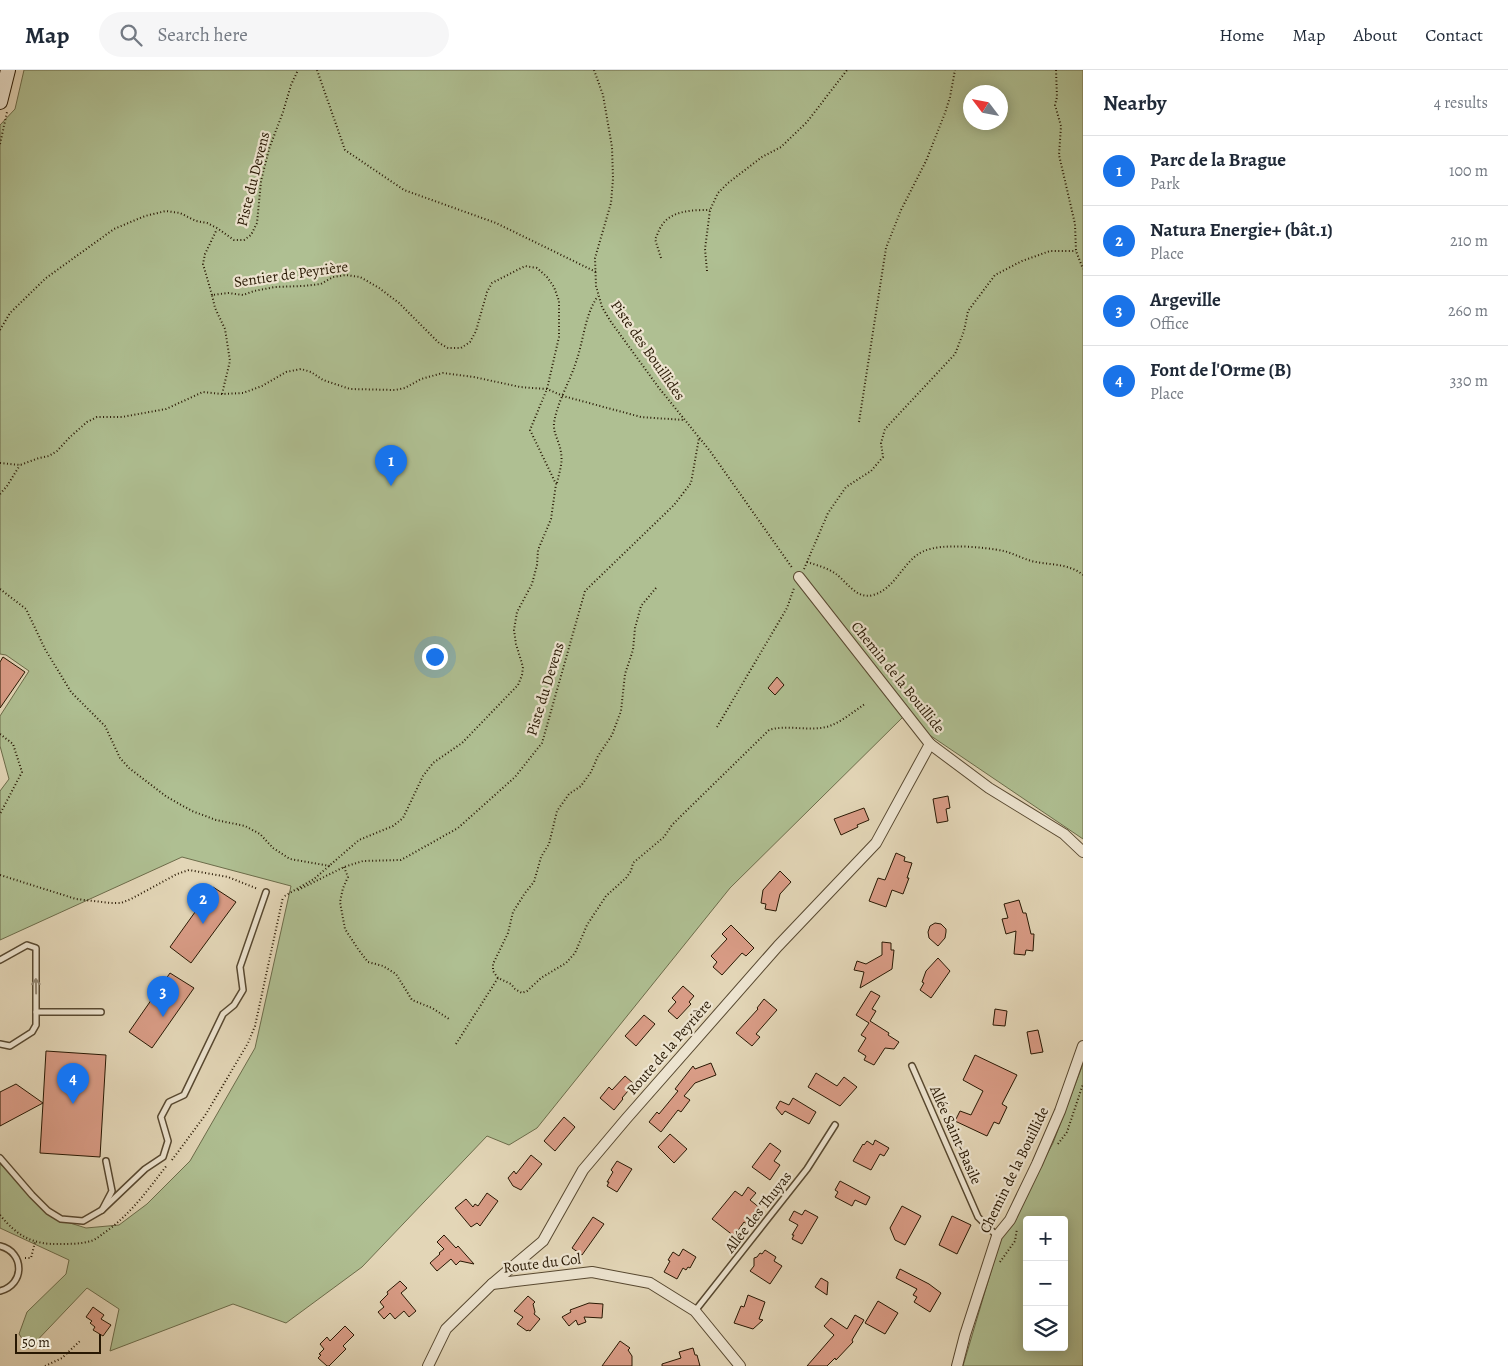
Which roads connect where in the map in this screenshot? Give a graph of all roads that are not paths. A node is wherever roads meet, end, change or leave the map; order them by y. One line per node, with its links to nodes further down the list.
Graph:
1 (8, 70): 2 (main road)
2 (0, 102)
3 (799, 577): 4 (street, Chemin de la Bouillide)
4 (930, 744): 5 (street, Chemin de la Bouillide); 19 (street, Route de la Peyrière)
5 (1083, 852)
6 (266, 892): 16 (lane)
7 (0, 960): 8 (lane, one-way to 7)
8 (36, 1012): 9 (lane); 10 (lane)
9 (101, 1012)
10 (0, 1044)
11 (1083, 1046): 17 (street, Chemin de la Bouillide)
12 (912, 1066): 17 (lane, Allée Saint-Basile)
13 (835, 1125): 21 (lane, Allée des Thuyas)
14 (0, 1158): 16 (lane)
15 (106, 1161): 16 (lane)
16 (102, 1210)
17 (997, 1236): 24 (street, Chemin de la Bouillide)
18 (0, 1246): 20 (lane)
19 (492, 1284): 21 (street, Route du Col); 22 (street, Route de la Peyrière)
20 (0, 1291)
21 (695, 1311): 23 (street, Route du Col)
22 (428, 1366)
23 (740, 1366)
24 (957, 1366)

